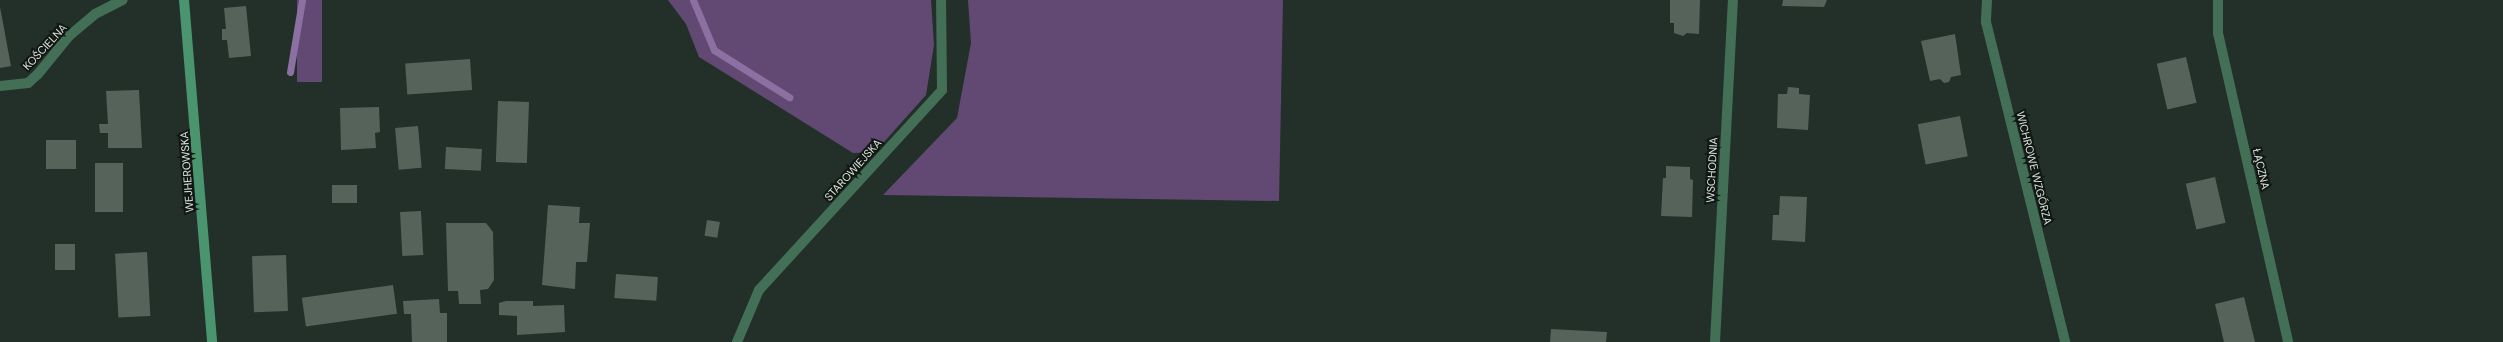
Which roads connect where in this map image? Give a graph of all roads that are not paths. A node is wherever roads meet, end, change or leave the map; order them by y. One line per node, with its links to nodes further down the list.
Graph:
1 (123, 0): 7 (street, KOŚCIELNA)
2 (184, 0): 8 (street, WEJHEROWSKA)
3 (941, 0): 9 (street, STAROWIEJSKA)
4 (1733, 0): 10 (street, WSCHODNIA)
5 (1987, 0): 11 (street, WICHROWE WZGÓRZA)
6 (2218, 0): 12 (street, ŁĄCZNA)
7 (0, 86)
8 (212, 342)
9 (737, 342)
10 (1715, 342)
11 (2065, 342)
12 (2288, 342)

